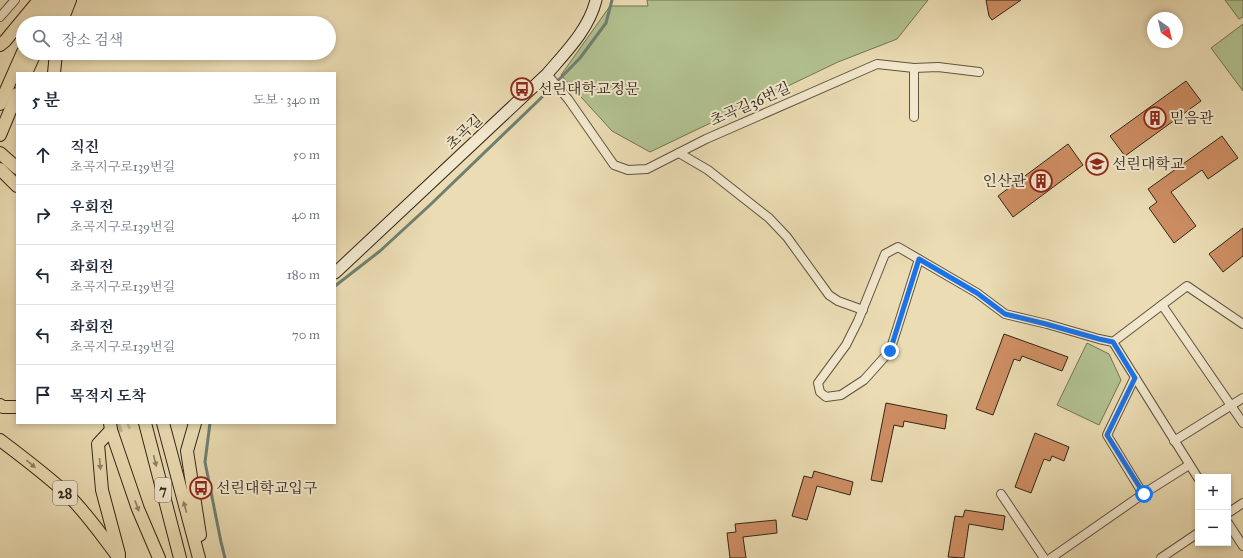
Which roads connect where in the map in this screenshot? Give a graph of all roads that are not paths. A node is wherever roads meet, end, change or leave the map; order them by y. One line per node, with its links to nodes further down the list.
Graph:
1 (15, 0): 11 (street)
2 (39, 0): 7 (main road)
3 (46, 0): 8 (main road)
4 (58, 0): 9 (main road)
5 (70, 0): 10 (main road)
6 (596, 0): 21 (street, 초곡길)
7 (26, 16)
8 (40, 16)
9 (51, 16)
10 (64, 16)
11 (0, 17)
12 (16, 28): 13 (main road)
13 (0, 45)
14 (19, 60): 23 (main road)
15 (32, 60): 18 (main road)
16 (55, 60): 19 (main road)
17 (914, 68): 20 (street, 초곡길36번길); 24 (street); 27 (street, 초곡길36번길)
18 (26, 72)
19 (54, 72)
20 (979, 72)
21 (550, 78): 27 (street, 초곡길36번길); 32 (street, 초곡길)
22 (16, 96): 25 (main road)
23 (0, 104)
24 (914, 117)
25 (0, 135)
26 (0, 153): 28 (main road)
27 (679, 153): 34 (street)
28 (16, 167)
29 (2, 171): 30 (main road)
30 (16, 185)
31 (919, 259): 34 (street); 34 (street); 36 (street)
32 (336, 272)
33 (1162, 305): 35 (street); 36 (street); 40 (street)
34 (863, 310)
35 (1243, 324)
36 (1113, 342): 37 (street)
37 (1135, 378): 48 (street); 52 (street)
38 (1243, 398): 40 (street)
39 (0, 405): 41 (main road)
40 (1231, 405): 42 (street); 48 (street)
41 (16, 407)
42 (1243, 423)
43 (145, 424): 60 (main road, 7, one-way to 60)
44 (163, 424): 61 (main road, 7, one-way to 44)
45 (195, 424): 62 (main road)
46 (110, 426): 58 (main road, one-way to 58); 59 (main road, one-way to 59)
47 (0, 440): 58 (main road, 28, one-way to 58)
48 (1174, 441): 49 (street)
49 (1189, 465): 50 (street); 52 (street)
50 (1195, 474)
51 (1001, 494): 63 (street)
52 (1144, 494): 64 (street)
53 (1243, 503): 54 (street)
54 (1231, 511)
55 (1231, 528): 57 (street)
56 (1195, 535): 65 (street)
57 (1243, 546)
58 (120, 558)
59 (159, 558)
60 (180, 558)
61 (199, 558)
62 (203, 558)
63 (1044, 558)
64 (1051, 558)
65 (1161, 558)

